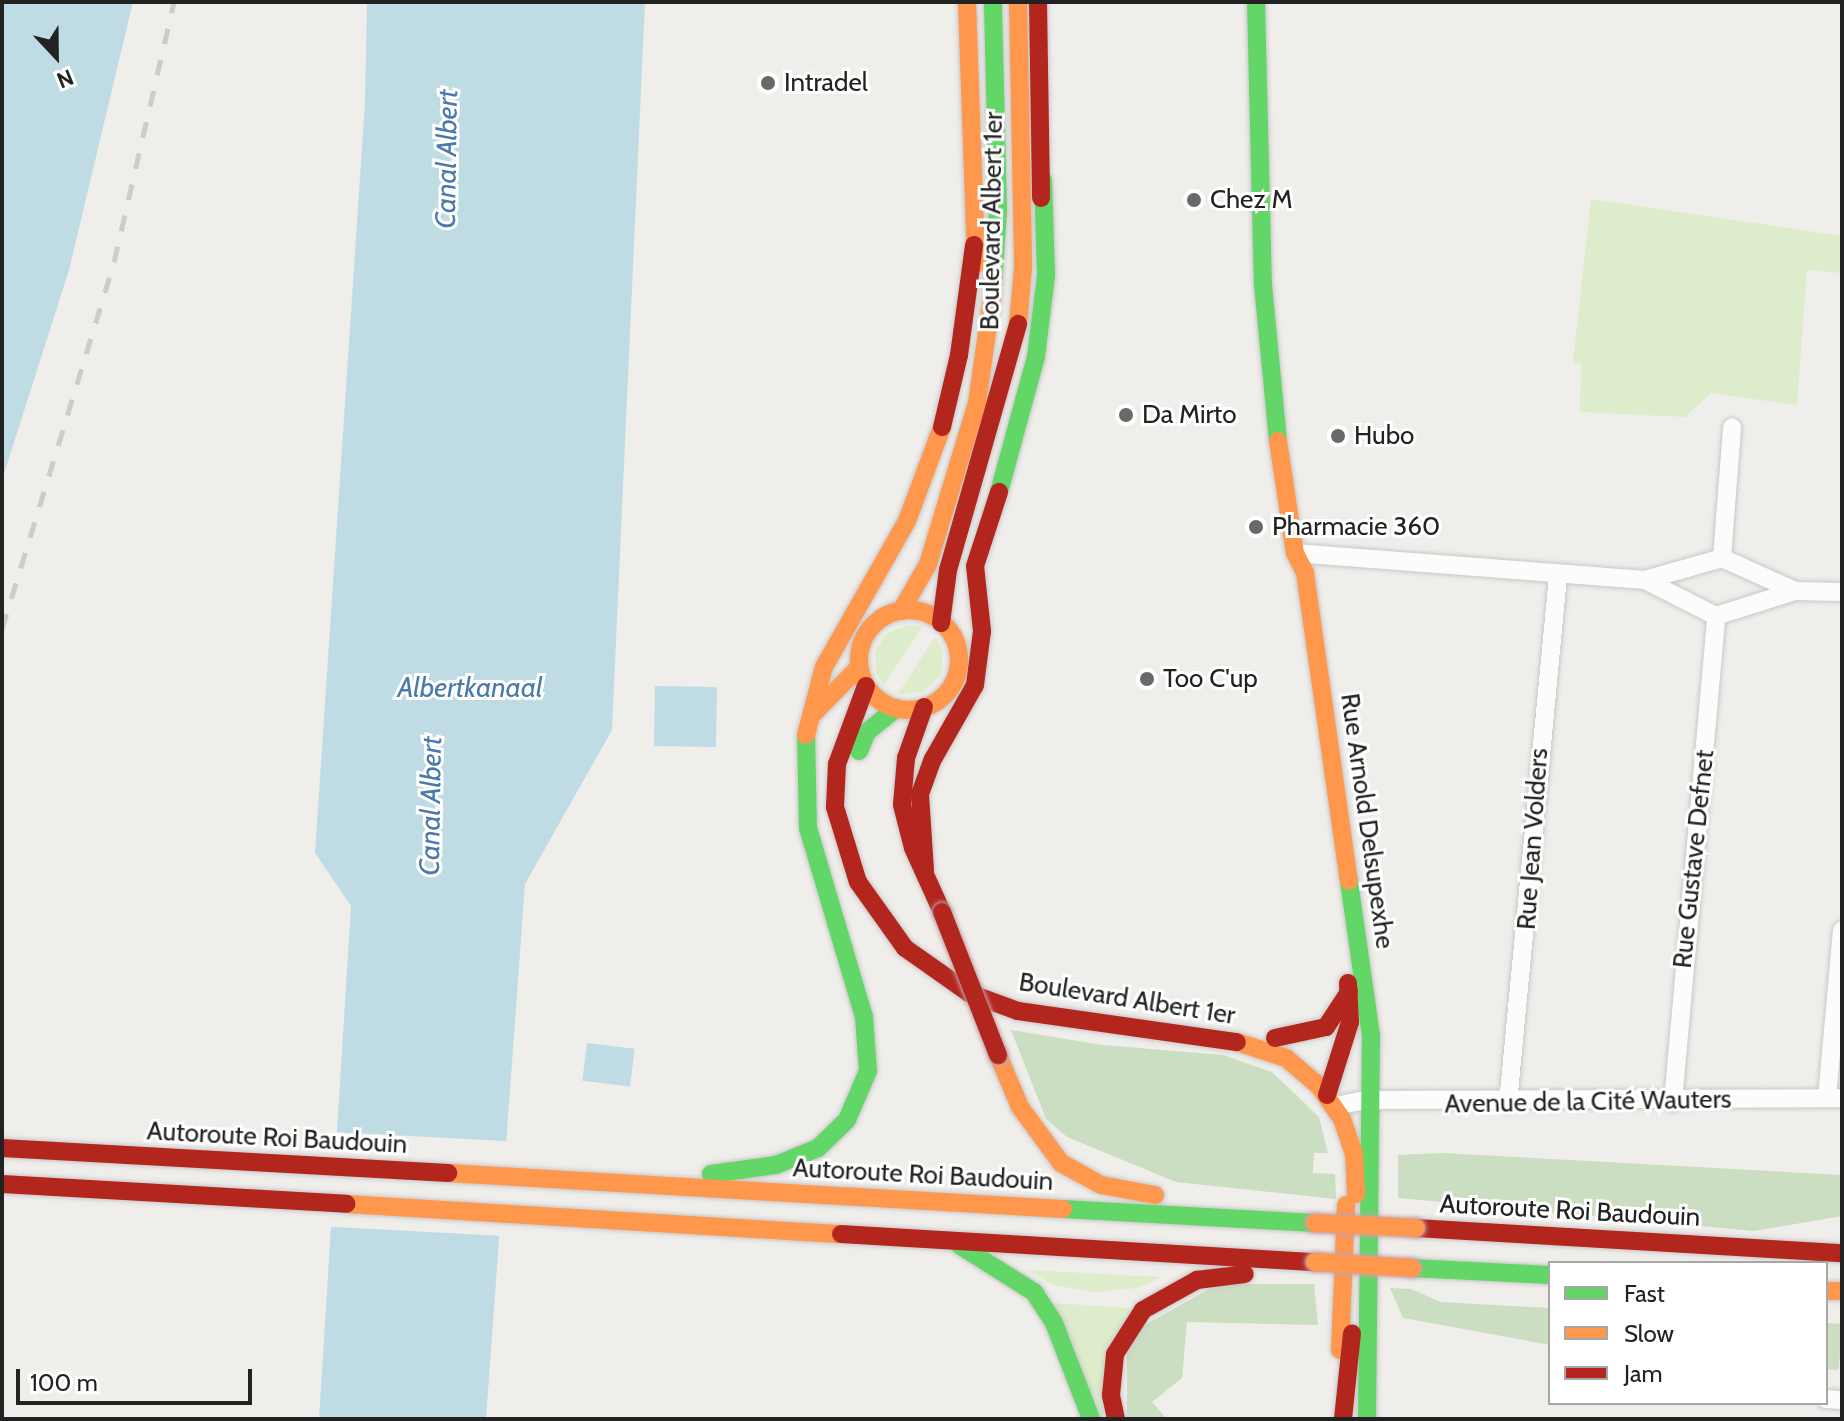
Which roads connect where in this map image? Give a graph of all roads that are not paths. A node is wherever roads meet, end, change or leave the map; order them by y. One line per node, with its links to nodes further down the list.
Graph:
1 (967, 2): 7 (main road)
2 (993, 2): 9 (main road, Boulevard Albert 1er)
3 (1018, 2): 8 (main road, Boulevard Albert 1er)
4 (1038, 2): 6 (main road)
5 (1256, 2): 11 (main road, Rue Arnold Delsupexhe)
6 (1043, 180): 8 (main road); 25 (main road)
7 (974, 245): 9 (main road); 24 (main road)
8 (1017, 341): 19 (main road, Boulevard Albert 1er)
9 (977, 403): 17 (main road, Boulevard Albert 1er)
10 (1732, 427): 12 (street)
11 (1295, 553): 13 (street); 27 (main road, Rue Arnold Delsupexhe); 32 (main road, Rue Arnold Delsupexhe)
12 (1722, 558): 14 (street); 15 (street)
13 (1558, 576): 14 (street); 34 (street, Rue Jean Volders)
14 (1645, 580): 18 (street)
15 (1795, 591): 16 (street); 18 (street)
16 (1842, 592)
17 (901, 611): 19 (main road); 20 (main road, Boulevard Albert 1er)
18 (1716, 616): 33 (street, Rue Gustave Defnet)
19 (941, 623): 22 (main road)
20 (859, 667): 21 (main road); 24 (main road)
21 (866, 686): 23 (main road); 28 (main road, Boulevard Albert 1er)
22 (924, 707): 23 (main road); 25 (main road)
23 (897, 708): 29 (main road, Boulevard Albert 1er)
24 (809, 719): 37 (main road)
25 (925, 870): 39 (main road, bridge)
26 (1842, 931): 31 (street)
27 (1349, 992): 29 (main road); 30 (main road, Rue Arnold Delsupexhe)
28 (1124, 1028): 30 (main road, Boulevard Albert 1er); 44 (main road)
29 (1275, 1038): 30 (main road, Boulevard Albert 1er)
30 (1335, 1096): 32 (street, Avenue de la Cité Wauters); 38 (main road); 44 (main road)
31 (1835, 1098): 33 (street, Avenue de la Cité Wauters)
32 (1374, 1101): 34 (street, Avenue de la Cité Wauters); 38 (main road, Rue Arnold Delsupexhe)
33 (1673, 1102): 34 (street, Avenue de la Cité Wauters)
34 (1508, 1103)
35 (2, 1148): 37 (main road, Autoroute Roi Baudouin)
36 (2, 1184): 40 (main road)
37 (673, 1187): 39 (main road, Autoroute Roi Baudouin)
38 (1370, 1195): 49 (main road)
39 (1224, 1218): 41 (main road, Autoroute Roi Baudouin, bridge)
40 (952, 1241): 42 (main road); 45 (main road)
41 (1842, 1253)
42 (1315, 1262): 43 (main road, bridge); 46 (main road)
43 (1548, 1275)
44 (1343, 1375): 47 (main road); 48 (main road)
45 (1091, 1419)
46 (1116, 1419)
47 (1332, 1419)
48 (1343, 1419)
49 (1367, 1419)

